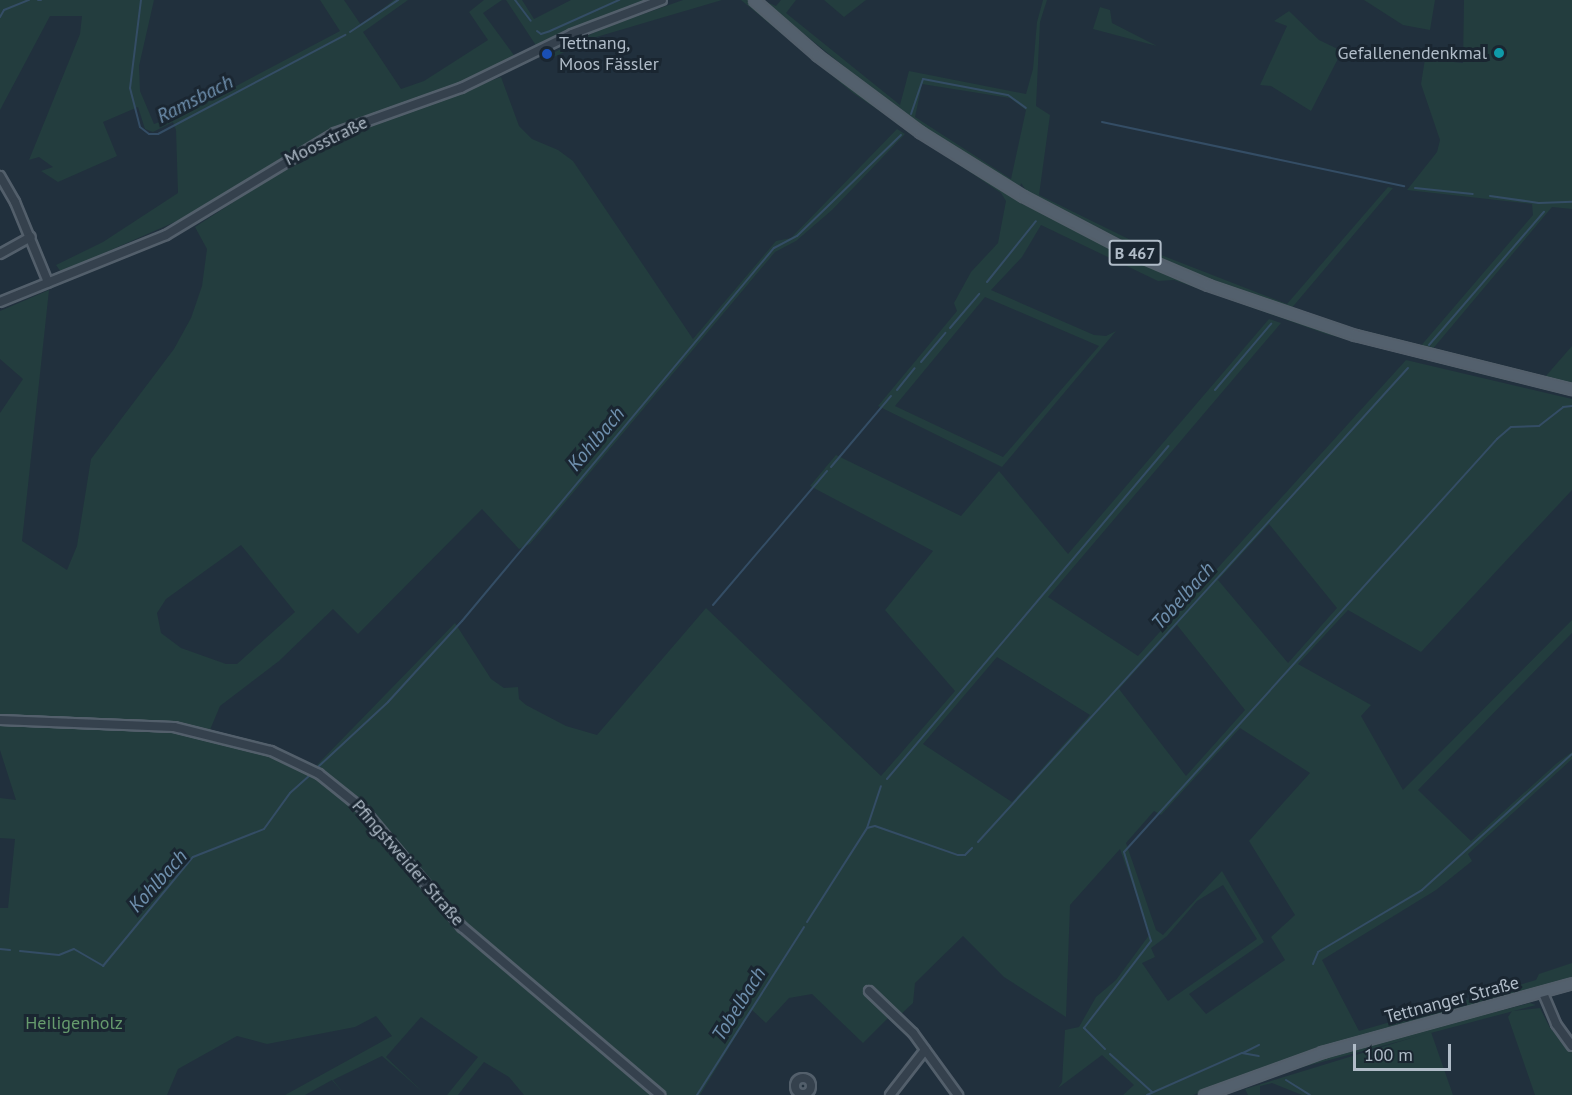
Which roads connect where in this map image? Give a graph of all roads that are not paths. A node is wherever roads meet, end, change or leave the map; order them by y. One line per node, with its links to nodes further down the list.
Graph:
1 (662, 0): 6 (street, Moosstraße)
2 (754, 0): 8 (main road, B 467)
3 (0, 176): 4 (street)
4 (31, 237): 5 (street); 6 (street)
5 (0, 254)
6 (48, 282): 7 (street, Moosstraße)
7 (0, 302)
8 (1572, 389)
9 (0, 720): 15 (street, Pfingstweider Straße)
10 (1572, 983): 12 (main road, Tettnanger Straße)
11 (869, 991): 14 (street)
12 (1543, 993): 13 (street); 18 (main road, Tettnanger Straße)
13 (1572, 1046)
14 (925, 1050): 16 (street); 17 (street)
15 (660, 1095)
16 (890, 1095)
17 (958, 1095)
18 (1204, 1095)

